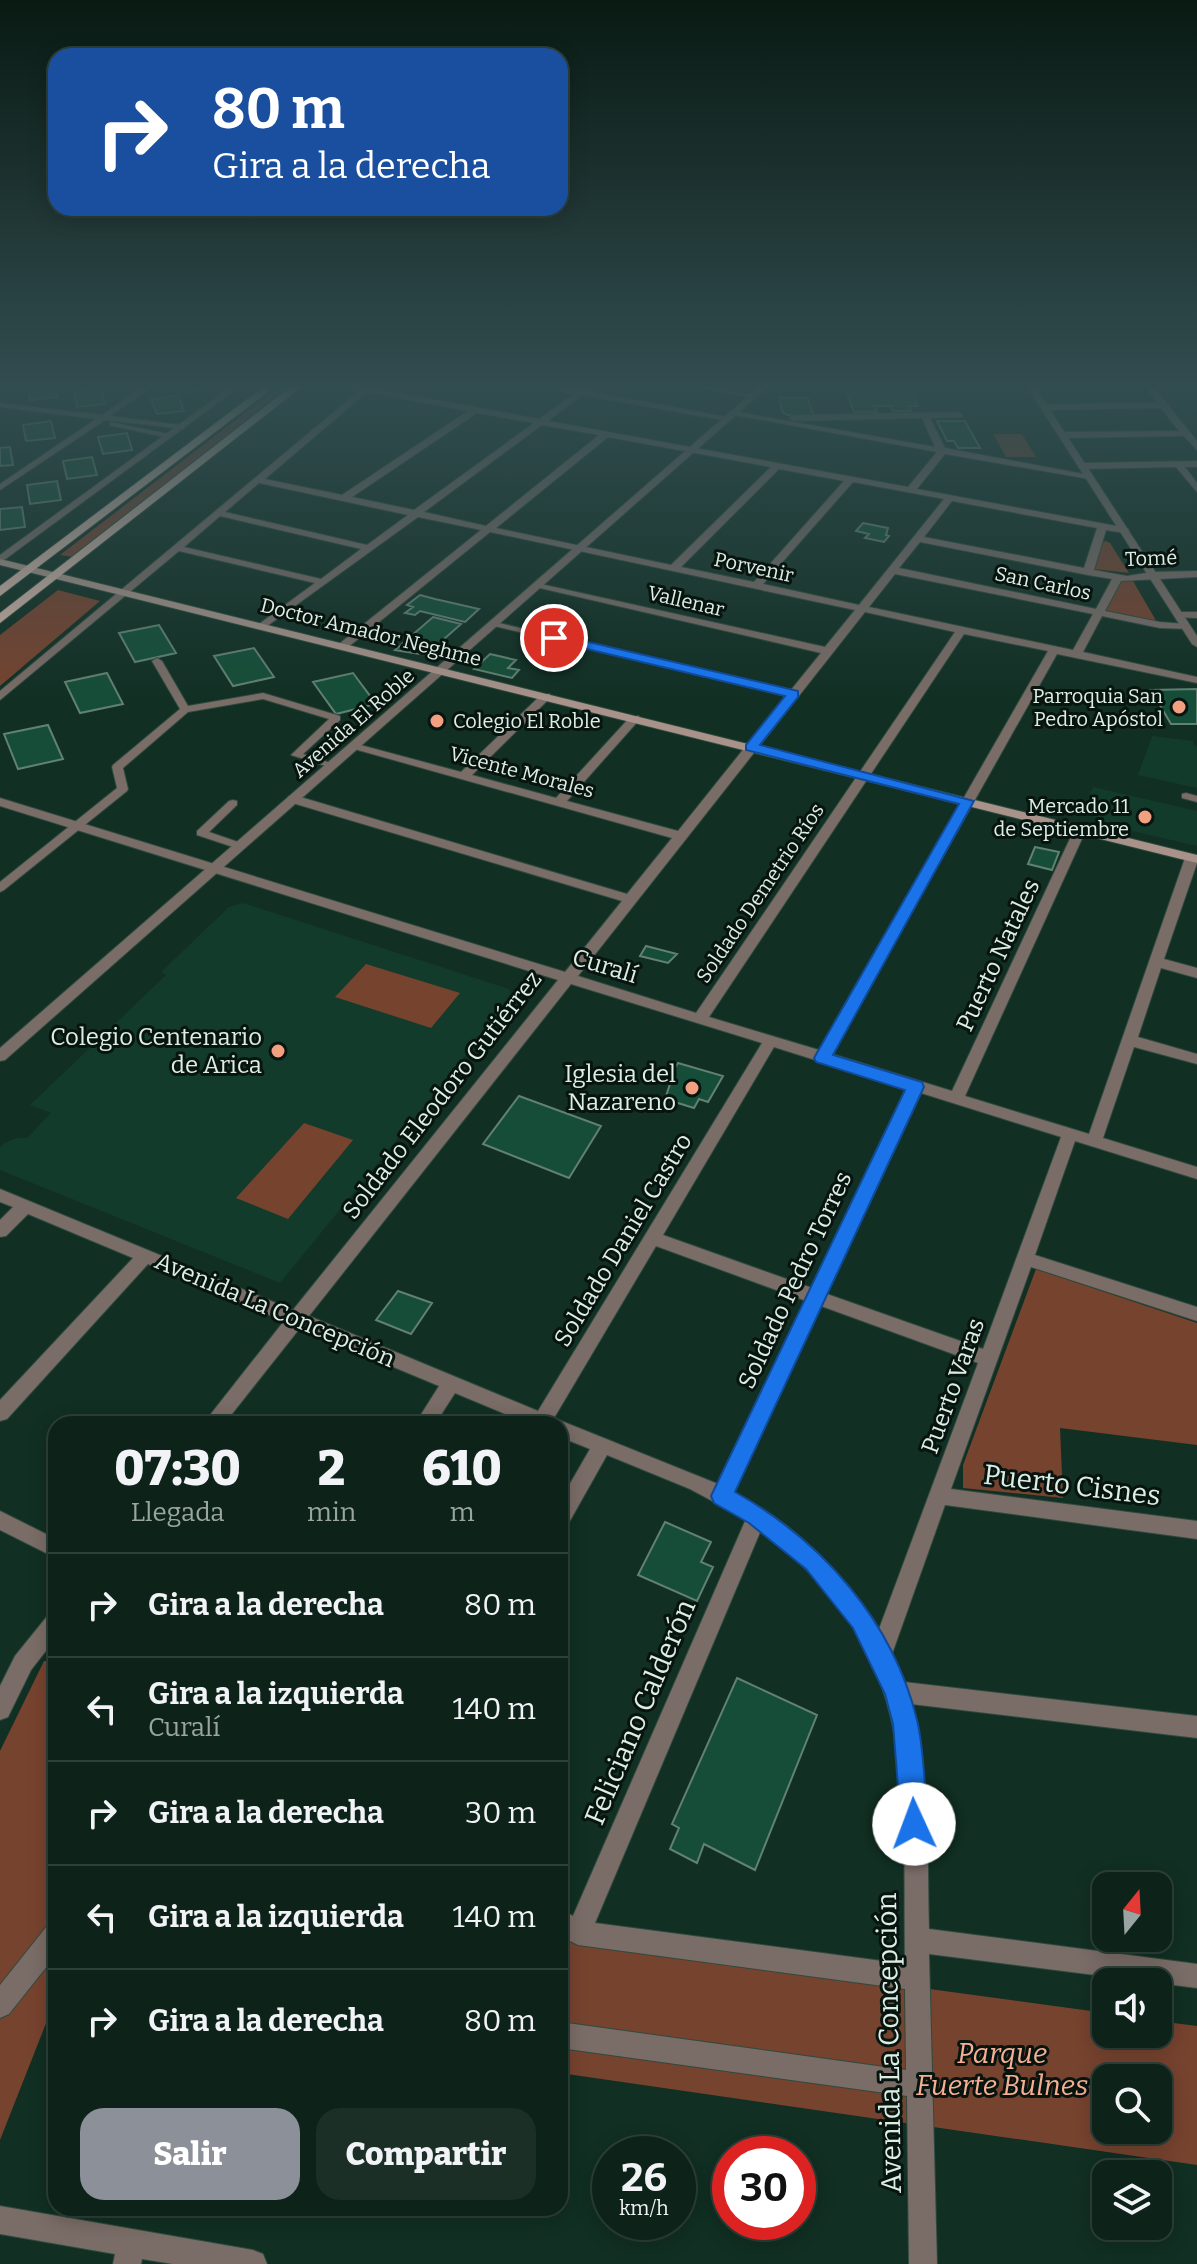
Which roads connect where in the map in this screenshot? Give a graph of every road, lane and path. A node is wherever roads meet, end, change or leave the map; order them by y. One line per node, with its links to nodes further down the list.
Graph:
1 (95, 491): 25 (street)
2 (133, 491): 26 (main road)
3 (165, 491): 32 (main road)
4 (245, 491): 16 (street)
5 (309, 491): 14 (street, Porvenir)
6 (355, 491): 14 (street)
7 (447, 491): 17 (street)
8 (536, 491): 19 (street)
9 (645, 491): 24 (street, Avenida El Roble)
10 (752, 491): 27 (street)
11 (841, 491): 36 (street)
12 (914, 491): 15 (street)
13 (1098, 491): 20 (street)
14 (344, 498): 17 (street, Porvenir)
15 (950, 498): 18 (street); 21 (street, Soldado Eleodoro Gutiérrez)
16 (218, 513): 22 (street); 23 (street)
17 (416, 514): 19 (street, Porvenir); 23 (street)
18 (1102, 526): 20 (street); 29 (street)
19 (488, 529): 24 (street, Porvenir); 49 (street)
20 (1124, 530): 31 (street)
21 (917, 539): 28 (street, Soldado Eleodoro Gutiérrez); 29 (street, Tomé)
22 (177, 548): 34 (street); 38 (street)
23 (369, 548): 34 (street)
24 (579, 548): 27 (street, Porvenir); 35 (street, Avenida El Roble)
25 (0, 561): 26 (main road, Doctor Amador Neghme)
26 (30, 569): 32 (main road, Doctor Amador Neghme); 37 (main road)
27 (673, 569): 36 (street, Porvenir)
28 (892, 570): 39 (street, Soldado Eleodoro Gutiérrez); 40 (street, San Carlos)
29 (1088, 572): 33 (street, Tomé)
30 (1197, 574): 31 (street, Tomé)
31 (1152, 575): 33 (street, Tomé); 41 (street)
32 (56, 576): 38 (main road, Doctor Amador Neghme); 43 (main road)
33 (1118, 577): 40 (street)
34 (322, 582): 45 (street)
35 (536, 586): 44 (street, Avenida El Roble); 51 (street, Vallenar)
36 (756, 586): 39 (street, Porvenir)
37 (0, 592)
38 (125, 592): 45 (main road, Doctor Amador Neghme); 58 (street)
39 (861, 609): 47 (street, Porvenir); 51 (street, Soldado Eleodoro Gutiérrez)
40 (1098, 612): 46 (street, San Carlos); 52 (street)
41 (1179, 615): 42 (street); 46 (street)
42 (1197, 615)
43 (0, 619)
44 (494, 623): 54 (street, Avenida El Roble); 56 (street)
45 (263, 626): 49 (main road, Doctor Amador Neghme)
46 (1186, 627): 48 (street)
47 (961, 630): 50 (street, Porvenir); 64 (street, Soldado Demetrio Ríos)
48 (1197, 644)
49 (343, 646): 54 (main road, Doctor Amador Neghme)
50 (1054, 650): 52 (street, Porvenir); 67 (street)
51 (827, 651): 56 (street, Soldado Eleodoro Gutiérrez)
52 (1077, 654): 55 (street, Porvenir)
53 (157, 661): 59 (lane)
54 (441, 670): 57 (main road, Doctor Amador Neghme); 61 (street, Avenida El Roble)
55 (1197, 680)
56 (794, 694): 62 (street, Soldado Eleodoro Gutiérrez)
57 (546, 696): 60 (main road, Doctor Amador Neghme); 65 (street)
58 (0, 697)
59 (185, 710): 63 (lane); 71 (lane)
60 (635, 718): 62 (main road, Doctor Amador Neghme); 70 (street)
61 (353, 747): 63 (street, Avenida El Roble); 65 (street, Vicente Morales)
62 (751, 747): 64 (main road, Doctor Amador Neghme); 73 (street, Soldado Eleodoro Gutiérrez)
63 (332, 765): 66 (street, Avenida El Roble)
64 (864, 775): 67 (main road, Doctor Amador Neghme); 82 (street, Soldado Demetrio Ríos)
65 (464, 776): 70 (street, Vicente Morales)
66 (293, 799): 74 (street, Avenida El Roble); 78 (street)
67 (967, 801): 72 (main road, Doctor Amador Neghme); 86 (street)
68 (0, 802): 71 (street, Curalí)
69 (233, 803): 74 (lane)
70 (559, 803): 73 (street, Vicente Morales)
71 (78, 827): 76 (street, Curalí); 77 (lane)
72 (1080, 830): 75 (main road, Doctor Amador Neghme); 89 (street, Puerto Natales)
73 (681, 836): 78 (street, Soldado Eleodoro Gutiérrez)
74 (240, 846): 76 (street, Avenida El Roble)
75 (1195, 858): 79 (street)
76 (213, 870): 81 (street, Curalí); 85 (street, Avenida El Roble)
77 (0, 888)
78 (631, 899): 81 (street, Soldado Eleodoro Gutiérrez)
79 (1157, 962): 80 (street); 83 (street)
80 (1197, 973)
81 (567, 979): 82 (street, Curalí); 101 (street, Soldado Eleodoro Gutiérrez)
82 (699, 1020): 84 (street, Curalí)
83 (1129, 1040): 87 (street); 91 (street)
84 (770, 1042): 86 (street, Curalí); 96 (street, Soldado Daniel Castro)
85 (0, 1056)
86 (822, 1058): 88 (street, Curalí)
87 (1197, 1059)
88 (916, 1087): 89 (street, Curalí); 99 (street, Soldado Pedro Torres)
89 (956, 1099): 90 (street, Curalí)
90 (1070, 1134): 91 (street, Curalí); 98 (street, Puerto Varas)
91 (1094, 1142): 92 (street, Curalí)
92 (1197, 1173)
93 (0, 1195): 94 (street, Avenida La Concepción)
94 (26, 1205): 95 (street); 97 (street, Avenida La Concepción)
95 (0, 1231)
96 (652, 1238): 99 (street); 108 (street, Soldado Daniel Castro)
97 (145, 1256): 101 (street, Avenida La Concepción); 104 (street)
98 (1025, 1258): 100 (street); 102 (street, Puerto Varas)
99 (816, 1297): 102 (street); 111 (street, Soldado Pedro Torres)
100 (1197, 1314)
101 (297, 1319): 103 (street, Avenida La Concepción); 105 (street, Soldado Eleodoro Gutiérrez)
102 (988, 1359): 112 (street, Puerto Varas)
103 (452, 1383): 106 (street); 107 (street, Avenida La Concepción)
104 (0, 1413)
105 (219, 1416)
106 (430, 1416)
107 (530, 1416)
108 (556, 1416)
109 (568, 1432): 110 (street, Avenida La Concepción)
110 (602, 1446): 111 (street, Avenida La Concepción); 113 (street)
111 (722, 1496): 114 (street, Avenida La Concepción)
112 (939, 1496): 116 (street, Puerto Cisnes); 119 (street, Puerto Varas)
113 (568, 1506)
114 (757, 1516): 119 (street, Avenida La Concepción); 123 (street, Feliciano Calderón)
115 (0, 1520): 117 (street)
116 (1197, 1530)
117 (48, 1545)
118 (48, 1635): 121 (street)
119 (881, 1654): 120 (street, Avenida La Concepción)
120 (897, 1692): 122 (street); 124 (street, Avenida La Concepción)
121 (0, 1709)
122 (1197, 1727)
123 (569, 1927): 127 (street)
124 (916, 1940): 126 (street); 127 (street, Avenida La Concepción)
125 (48, 1957): 128 (street)
126 (1197, 1976)
127 (917, 1978): 130 (street, Avenida La Concepción)
128 (0, 2005)
129 (568, 2036): 130 (street)
130 (919, 2085): 134 (street, Avenida La Concepción)
131 (0, 2220): 132 (street)
132 (130, 2253): 133 (street)
133 (253, 2264)
134 (923, 2264)

